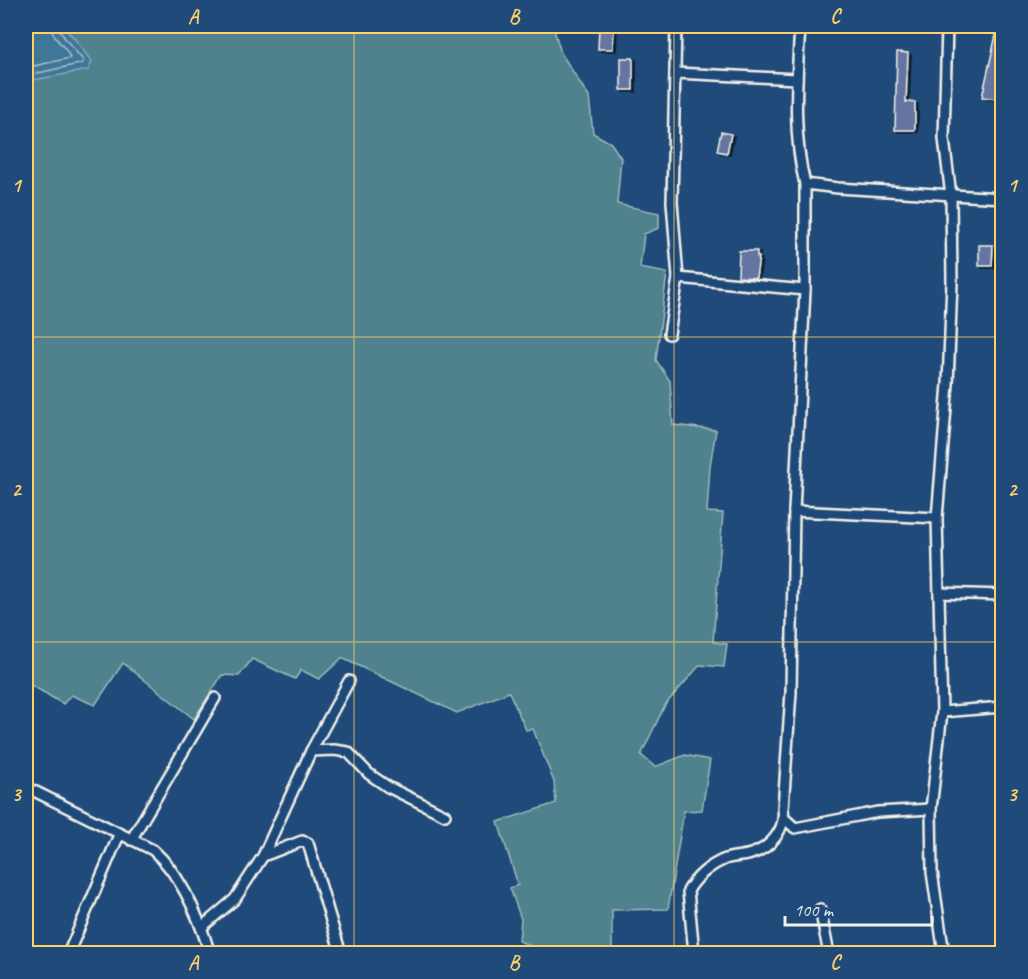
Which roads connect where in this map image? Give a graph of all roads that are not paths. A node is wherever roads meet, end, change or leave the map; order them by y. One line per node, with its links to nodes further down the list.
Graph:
1 (676, 26): 4 (street)
2 (800, 26): 5 (street)
3 (947, 26): 7 (street)
4 (675, 72): 5 (street); 9 (street)
5 (797, 79): 6 (street)
6 (806, 184): 7 (street); 10 (street)
7 (951, 196): 8 (street); 13 (street)
8 (1002, 198)
9 (678, 279): 10 (street); 11 (street)
10 (805, 290): 12 (street)
11 (669, 334)
12 (794, 511): 13 (street); 24 (street)
13 (937, 518): 14 (street)
14 (939, 593): 15 (street); 19 (street)
15 (1002, 595)
16 (349, 681): 20 (street)
17 (215, 698): 28 (street)
18 (1002, 706): 19 (street)
19 (942, 712): 22 (street)
20 (311, 751): 23 (street); 29 (street)
21 (26, 787): 27 (street)
22 (931, 809): 25 (street); 38 (street)
23 (445, 815)
24 (784, 819): 25 (street); 26 (street)
25 (795, 828): 26 (street)
26 (780, 833): 32 (street)
27 (119, 835): 28 (street); 33 (street)
28 (131, 840): 31 (street)
29 (263, 856): 31 (street); 35 (street)
30 (820, 909): 37 (street)
31 (202, 927): 34 (street)
32 (694, 953): 36 (street)
33 (68, 954)
34 (210, 954)
35 (341, 954)
36 (700, 954)
37 (829, 954)
38 (944, 954)

